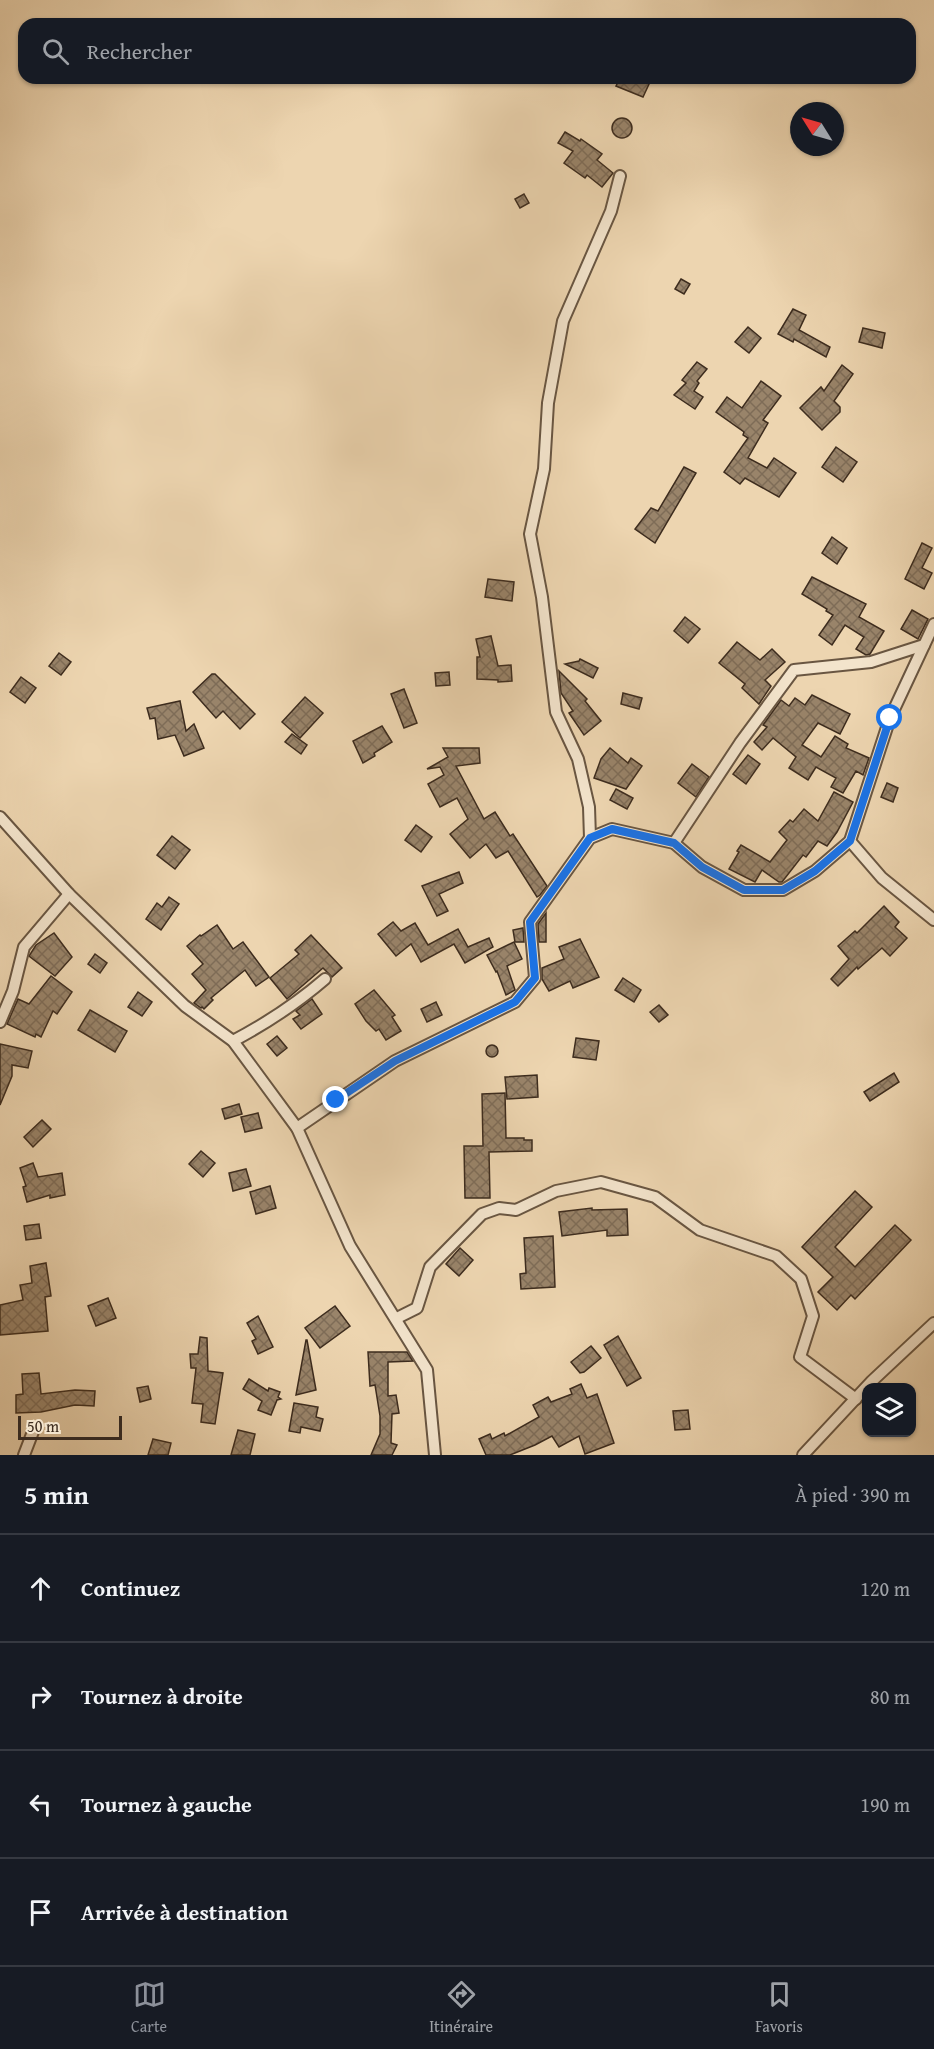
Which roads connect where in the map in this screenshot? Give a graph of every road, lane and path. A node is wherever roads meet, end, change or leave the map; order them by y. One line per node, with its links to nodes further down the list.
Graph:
1 (621, 176): 5 (street)
2 (934, 624): 3 (street)
3 (924, 645): 6 (street); 7 (street)
4 (0, 817): 8 (street)
5 (590, 838): 7 (street); 13 (street)
6 (850, 841): 7 (street); 9 (street)
7 (674, 843)
8 (69, 894): 11 (street); 12 (street)
9 (934, 920)
10 (325, 979): 12 (street)
11 (0, 1022)
12 (233, 1041): 13 (street)
13 (297, 1128): 14 (street)
14 (396, 1318): 16 (street); 19 (street)
15 (934, 1323): 16 (street)
16 (856, 1399): 20 (street)
17 (34, 1429): 18 (street)
18 (24, 1455)
19 (435, 1455)
20 (803, 1455)

